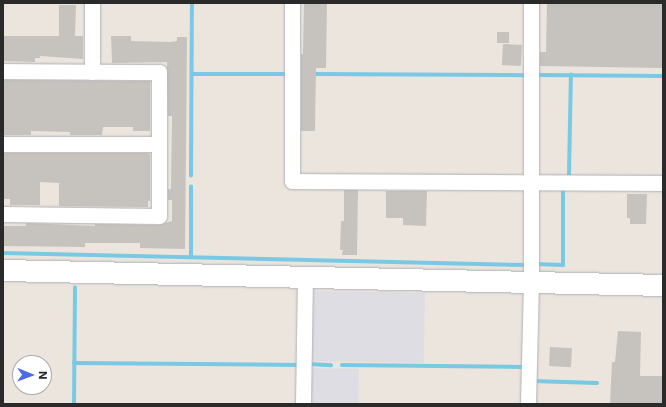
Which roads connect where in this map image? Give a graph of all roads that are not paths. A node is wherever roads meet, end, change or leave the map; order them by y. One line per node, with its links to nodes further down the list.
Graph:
1 (92, 3): 5 (street)
2 (292, 3): 8 (street)
3 (531, 3): 8 (street)
4 (3, 71): 5 (street)
5 (92, 72): 7 (street)
6 (3, 144): 7 (street)
7 (159, 144): 10 (street)
8 (531, 183): 9 (street); 13 (street)
9 (663, 183)
10 (3, 214)
11 (3, 270): 12 (street)
12 (305, 276): 13 (street); 15 (street)
13 (531, 281): 14 (street); 16 (street)
14 (663, 285)
15 (303, 404)
16 (528, 404)

